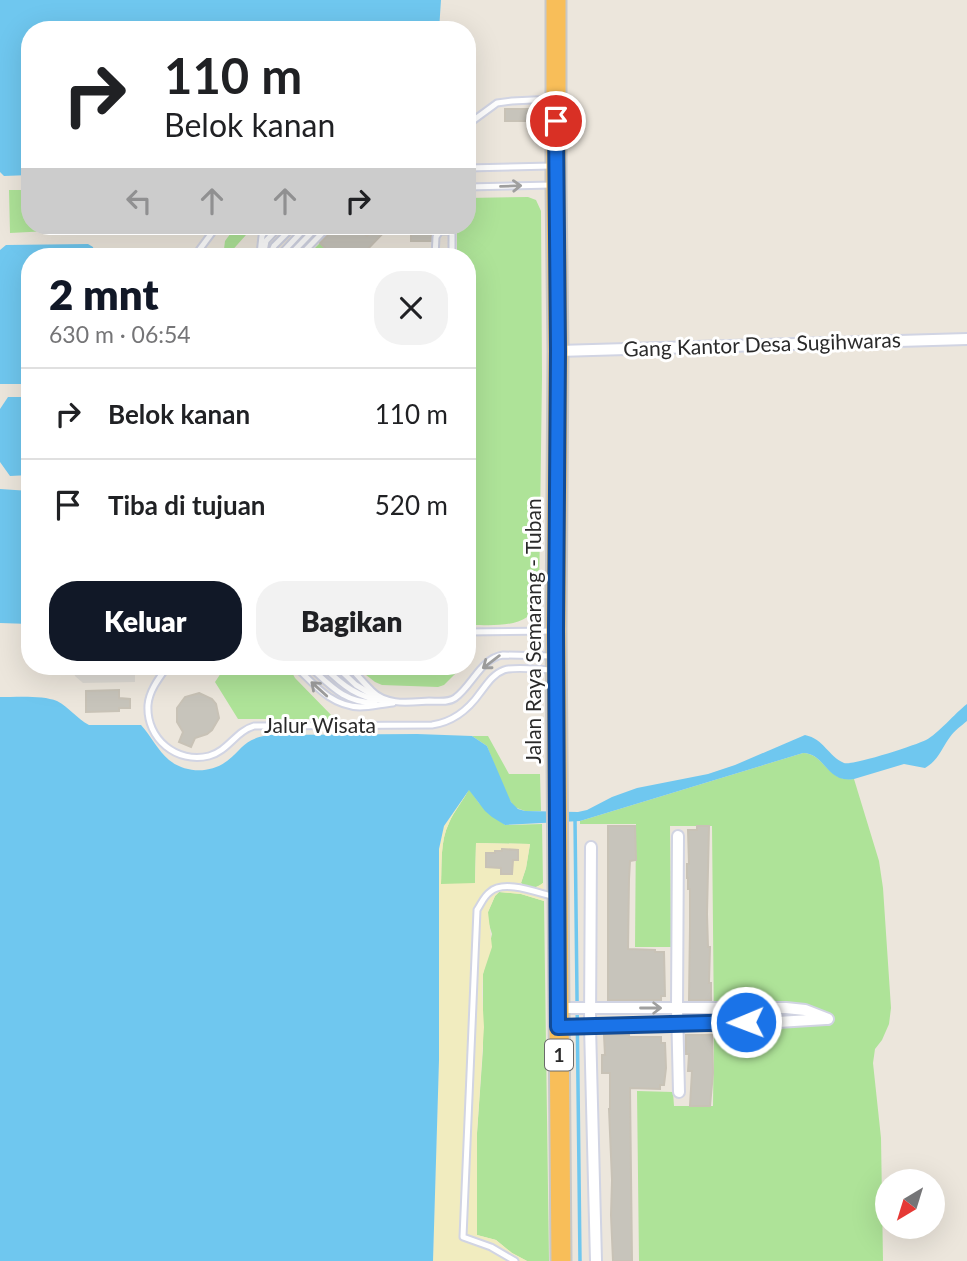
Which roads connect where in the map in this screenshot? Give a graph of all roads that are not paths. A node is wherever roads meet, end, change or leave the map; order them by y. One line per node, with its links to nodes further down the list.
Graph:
1 (556, 0): 2 (highway, Jalan Raya Semarang - Tuban / 1)
2 (556, 99): 3 (lane); 5 (highway, Jalan Raya Semarang - Tuban / 1)
3 (476, 118)
4 (476, 168): 5 (lane)
5 (556, 175): 6 (lane, one-way to 5); 16 (highway, Jalan Raya Semarang - Tuban / 1)
6 (476, 186)
7 (285, 235): 11 (lane)
8 (299, 235): 12 (lane)
9 (309, 235): 13 (lane)
10 (320, 235): 14 (lane)
11 (273, 248)
12 (286, 248)
13 (297, 248)
14 (308, 248)
15 (967, 339): 16 (street, Gang Kantor Desa Sugihwaras)
16 (558, 351): 17 (highway, Jalan Raya Semarang - Tuban / 1)
17 (556, 631): 18 (lane); 19 (highway, Jalan Raya Semarang - Tuban / 1)
18 (476, 632)
19 (556, 663): 20 (lane, Jalur Wisata); 26 (lane, one-way to 26); 31 (highway, Jalan Raya Semarang - Tuban / 1)
20 (162, 675)
21 (304, 675): 28 (lane, one-way to 21)
22 (319, 675): 28 (lane)
23 (332, 675): 28 (lane)
24 (345, 675): 28 (lane)
25 (357, 675): 28 (lane)
26 (476, 675)
27 (476, 675): 28 (lane, one-way to 28)
28 (396, 702)
29 (678, 835): 33 (street)
30 (591, 847): 32 (street)
31 (558, 897): 35 (highway, Jalan Raya Semarang - Tuban / 1); 40 (lane)
32 (587, 1008): 33 (street, one-way to 33); 35 (street); 38 (street)
33 (677, 1008): 34 (street); 37 (street)
34 (746, 1008): 36 (street); 36 (street)
35 (563, 1017): 38 (street); 41 (highway, Jalan Raya Semarang - Tuban / 1)
36 (746, 1022): 37 (street)
37 (677, 1024): 38 (street); 39 (street)
38 (587, 1026): 42 (street)
39 (679, 1092)
40 (515, 1261)
41 (561, 1261)
42 (596, 1261)

